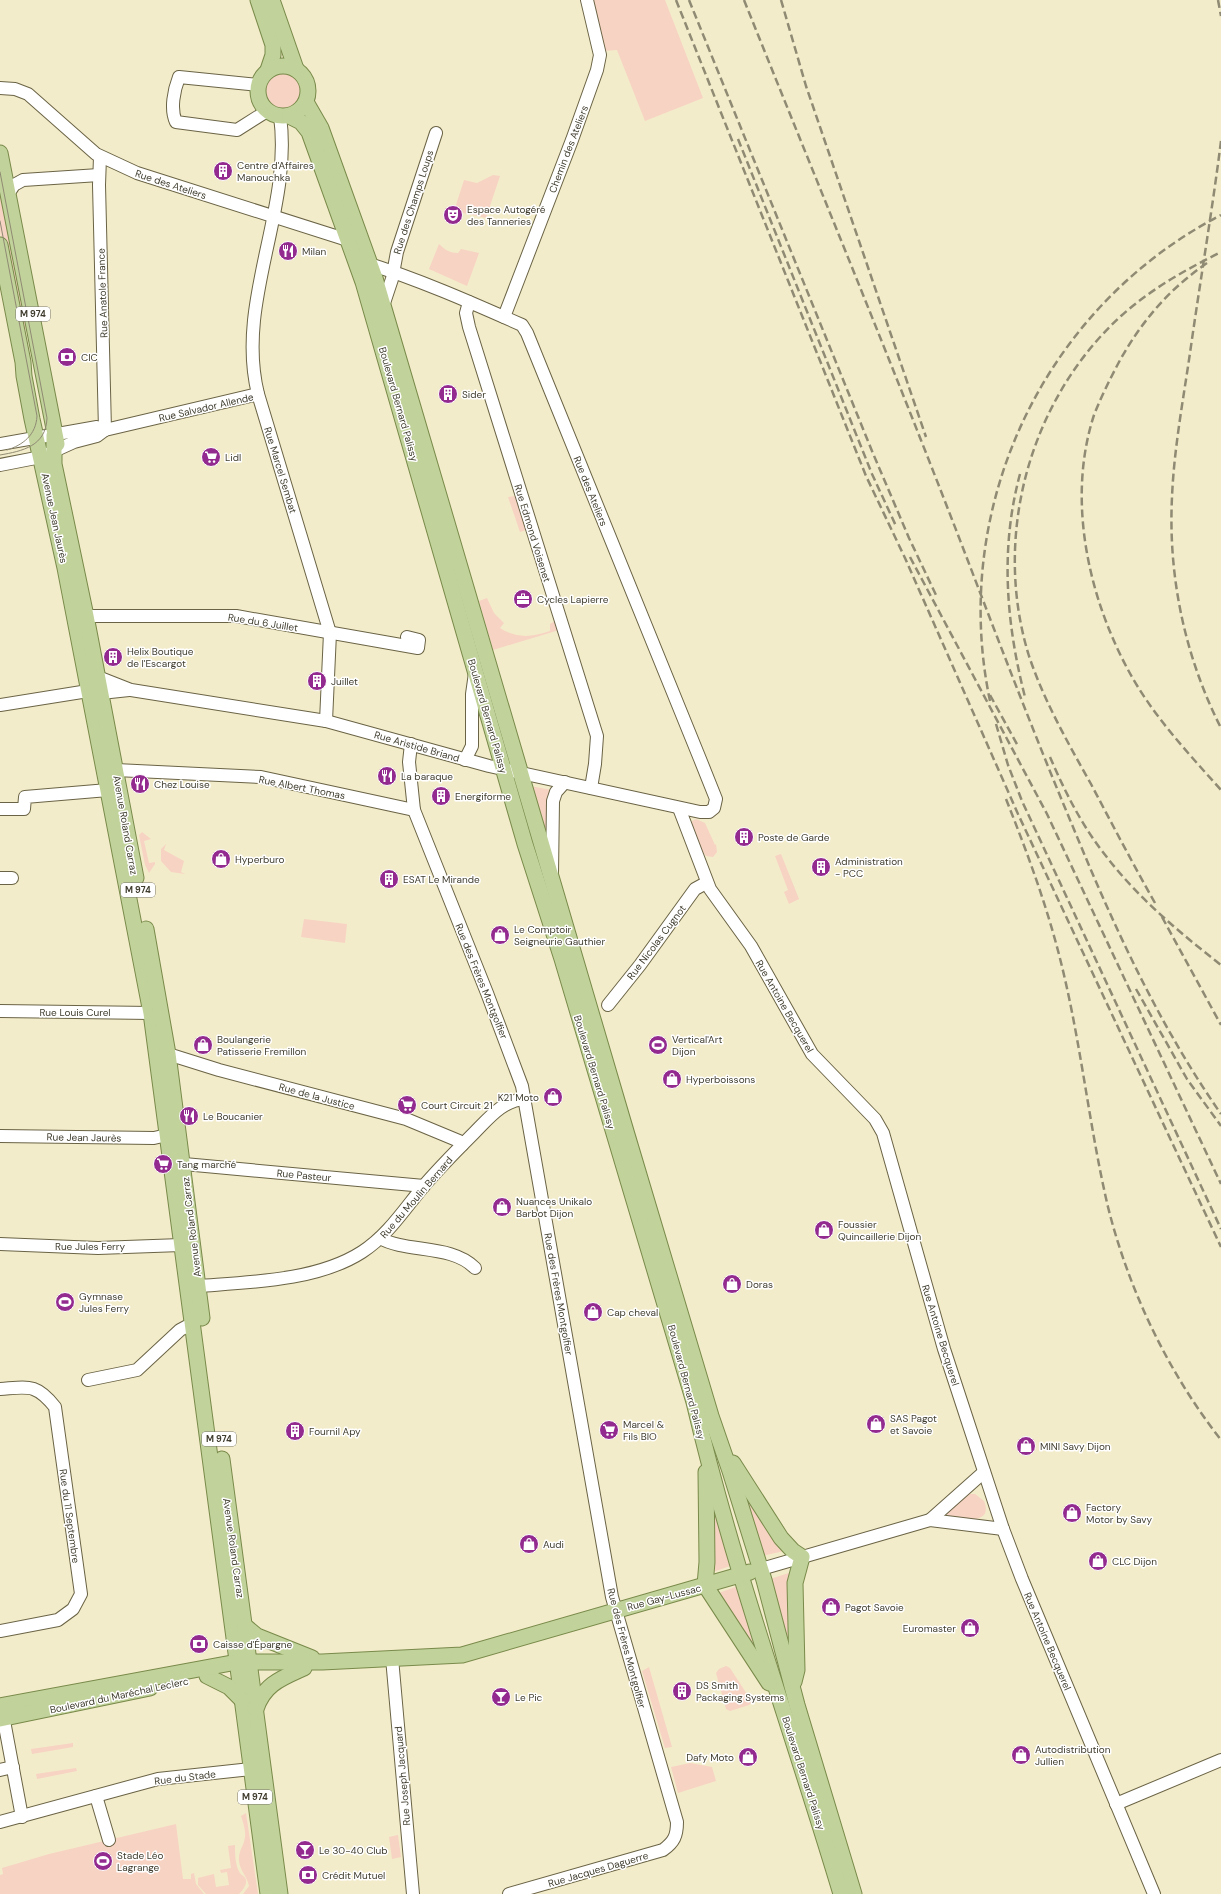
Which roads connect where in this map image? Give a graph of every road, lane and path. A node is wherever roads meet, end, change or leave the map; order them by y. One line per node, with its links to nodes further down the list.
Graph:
1 (258, 0): 5 (main road)
2 (272, 0): 4 (main road)
3 (587, 0): 21 (street, Chemin des Ateliers)
4 (296, 69): 5 (main road); 8 (main road)
5 (268, 70): 6 (main road)
6 (258, 85): 9 (main road); 9 (street)
7 (0, 88): 12 (street, Rue des Ateliers)
8 (306, 102): 9 (main road); 17 (main road)
9 (278, 114): 15 (street, Rue Marcel Sembat); 17 (main road)
10 (436, 134): 18 (street, Rue des Champs Loups)
11 (0, 153): 14 (main road, M 974)
12 (100, 157): 13 (street, Rue Anatole France); 15 (street, Rue des Ateliers)
13 (99, 175): 14 (street); 23 (street, Rue Anatole France)
14 (8, 194): 24 (main road, M 974)
15 (274, 217): 17 (street, Rue des Ateliers); 22 (street, Rue Marcel Sembat)
16 (0, 245): 25 (main road, M 974)
17 (360, 252): 18 (street, Rue des Ateliers); 20 (main road, Boulevard Bernard Palissy); 33 (main road, Boulevard Bernard Palissy)
18 (394, 272): 19 (street, Rue des Ateliers); 20 (street, Rue des Champs Loups)
19 (469, 302): 21 (street, Rue des Ateliers); 45 (street, Rue Edmond Voisenet)
20 (383, 306): 43 (main road, Boulevard Bernard Palissy)
21 (504, 317): 50 (street, Rue des Ateliers)
22 (258, 394): 23 (street, Rue Salvador Allende); 31 (street, Rue Marcel Sembat)
23 (105, 430): 24 (street); 27 (street)
24 (54, 435): 25 (street); 27 (main road, M 974)
25 (37, 438): 26 (street); 27 (main road, M 974)
26 (0, 444)
27 (50, 456): 28 (street); 29 (main road, Avenue Jean Jaurès / M 974); 29 (main road, Avenue Jean Jaurès / M 974)
28 (0, 466)
29 (71, 566): 30 (main road, Avenue Roland Carraz / M 974); 36 (main road, Avenue Roland Carraz / M 974)
30 (86, 616): 31 (street, Rue du 6 Juillet); 34 (main road, Avenue Roland Carraz / M 974)
31 (330, 633): 32 (street, Rue du 6 Juillet); 38 (street, Rue Marcel Sembat)
32 (407, 637)
33 (475, 670): 40 (street); 41 (main road, Boulevard Bernard Palissy)
34 (98, 677): 35 (street, Rue Aristide Briand); 36 (main road, Avenue Roland Carraz / M 974)
35 (131, 690): 36 (street, Rue Aristide Briand); 38 (street, Rue Aristide Briand)
36 (94, 692): 37 (street, Rue Aristide Briand); 42 (main road, Avenue Roland Carraz / M 974); 46 (main road, Avenue Roland Carraz / M 974)
37 (0, 705)
38 (326, 721): 39 (street, Rue Aristide Briand)
39 (411, 744): 40 (street, Rue Aristide Briand); 49 (street, Rue des Frères Montgolfier)
40 (465, 760): 41 (street, Rue Aristide Briand)
41 (502, 769): 43 (street, Rue Aristide Briand); 72 (main road, Boulevard Bernard Palissy)
42 (116, 770): 49 (street, Rue Albert Thomas); 56 (main road, Avenue Roland Carraz / M 974)
43 (521, 773): 44 (street, Rue Aristide Briand); 51 (main road, Boulevard Bernard Palissy)
44 (565, 782): 45 (street, Rue Aristide Briand); 51 (street, Boulevard Bernard Palissy)
45 (591, 788): 48 (street, Rue Aristide Briand)
46 (108, 790): 47 (street); 55 (main road, Avenue Roland Carraz / M 974)
47 (0, 808)
48 (679, 808): 50 (street, Rue Aristide Briand); 52 (street, Rue Antoine Becquerel)
49 (414, 810): 57 (street, Rue des Frères Montgolfier)
50 (700, 812)
51 (552, 882): 71 (main road, Boulevard Bernard Palissy)
52 (706, 883): 53 (street, Rue Nicolas Cugnot); 73 (street, Rue Antoine Becquerel)
53 (608, 1005)
54 (0, 1011): 55 (street, Rue Louis Curel)
55 (151, 1013): 58 (main road, Avenue Roland Carraz / M 974)
56 (168, 1054): 60 (street, Rue de la Justice); 61 (main road, Avenue Roland Carraz / M 974)
57 (525, 1099): 60 (street, Rue du Moulin Bernard); 81 (street, Rue des Frères Montgolfier)
58 (167, 1135): 59 (street, Rue Jean Jaurès); 61 (main road); 65 (main road, Avenue Roland Carraz / M 974)
59 (0, 1136)
60 (462, 1145): 62 (street, Rue du Moulin Bernard)
61 (184, 1164): 62 (street, Rue Pasteur); 67 (main road, Avenue Roland Carraz / M 974)
62 (424, 1186): 63 (street, Rue du Moulin Bernard)
63 (380, 1238): 66 (street); 67 (street, Rue du Moulin Bernard)
64 (0, 1244): 65 (street, Rue Jules Ferry)
65 (181, 1245): 68 (main road, Avenue Roland Carraz / M 974)
66 (475, 1268)
67 (198, 1286): 83 (main road, Avenue Roland Carraz / M 974)
68 (193, 1323): 69 (street); 85 (main road, Avenue Roland Carraz / M 974)
69 (88, 1380)
70 (0, 1389): 84 (street, Rue du 11 Septembre)
71 (722, 1447): 77 (main road); 78 (main road, Boulevard Bernard Palissy)
72 (707, 1458): 76 (main road, Boulevard Bernard Palissy); 80 (main road)
73 (984, 1472): 74 (street); 75 (street, Rue Antoine Becquerel)
74 (930, 1520): 75 (street, Rue Gay-Lussac); 77 (street, Rue Gay-Lussac)
75 (1003, 1529): 101 (street, Rue Antoine Becquerel)
76 (730, 1534): 78 (main road); 79 (main road, Boulevard Bernard Palissy)
77 (802, 1557): 78 (street, Rue Gay-Lussac); 91 (main road)
78 (761, 1569): 79 (main road, Rue Gay-Lussac); 82 (main road, Boulevard Bernard Palissy)
79 (742, 1575): 80 (main road, Rue Gay-Lussac); 82 (main road); 93 (main road, Boulevard Bernard Palissy)
80 (706, 1585): 81 (main road, Rue Gay-Lussac); 93 (main road)
81 (615, 1611): 86 (main road, Rue Gay-Lussac); 105 (street, Rue des Frères Montgolfier)
82 (773, 1613): 91 (main road, Boulevard Bernard Palissy)
83 (245, 1626): 87 (main road); 88 (main road, Avenue Roland Carraz / M 974)
84 (0, 1631)
85 (233, 1635): 88 (main road, Avenue Roland Carraz / M 974); 90 (main road)
86 (392, 1658): 87 (main road, Rue Gay-Lussac); 108 (street, Rue Joseph Jacquard)
87 (322, 1662): 88 (main road, Rue Gay-Lussac); 89 (main road, Rue Gay-Lussac)
88 (244, 1666): 89 (main road, Rue Gay-Lussac); 90 (main road, Boulevard du Maréchal Leclerc); 92 (main road, Avenue Roland Carraz / M 974); 94 (main road, Avenue Roland Carraz / M 974)
89 (304, 1668): 94 (main road)
90 (209, 1672): 92 (main road); 95 (main road, Boulevard du Maréchal Leclerc)
91 (793, 1689): 111 (main road, Boulevard Bernard Palissy)
92 (242, 1700): 98 (main road, Avenue Roland Carraz / M 974)
93 (780, 1701): 110 (main road, Boulevard Bernard Palissy)
94 (256, 1709): 107 (main road, Avenue Roland Carraz / M 974)
95 (1, 1711): 97 (street)
96 (1221, 1760): 101 (street)
97 (13, 1767): 99 (street); 102 (street)
98 (251, 1769): 100 (street, Rue du Stade); 106 (main road, Avenue Roland Carraz / M 974)
99 (0, 1770)
100 (96, 1796): 102 (street, Rue du Stade); 104 (street)
101 (1116, 1804): 112 (street, Rue Antoine Becquerel)
102 (22, 1817): 103 (street, Rue du Stade)
103 (0, 1822)
104 (109, 1840)
105 (663, 1850): 109 (street, Rue Jacques Daguerre)
106 (268, 1894)
107 (280, 1894)
108 (413, 1894)
109 (509, 1894)
110 (841, 1894)
111 (854, 1894)
112 (1154, 1894)

